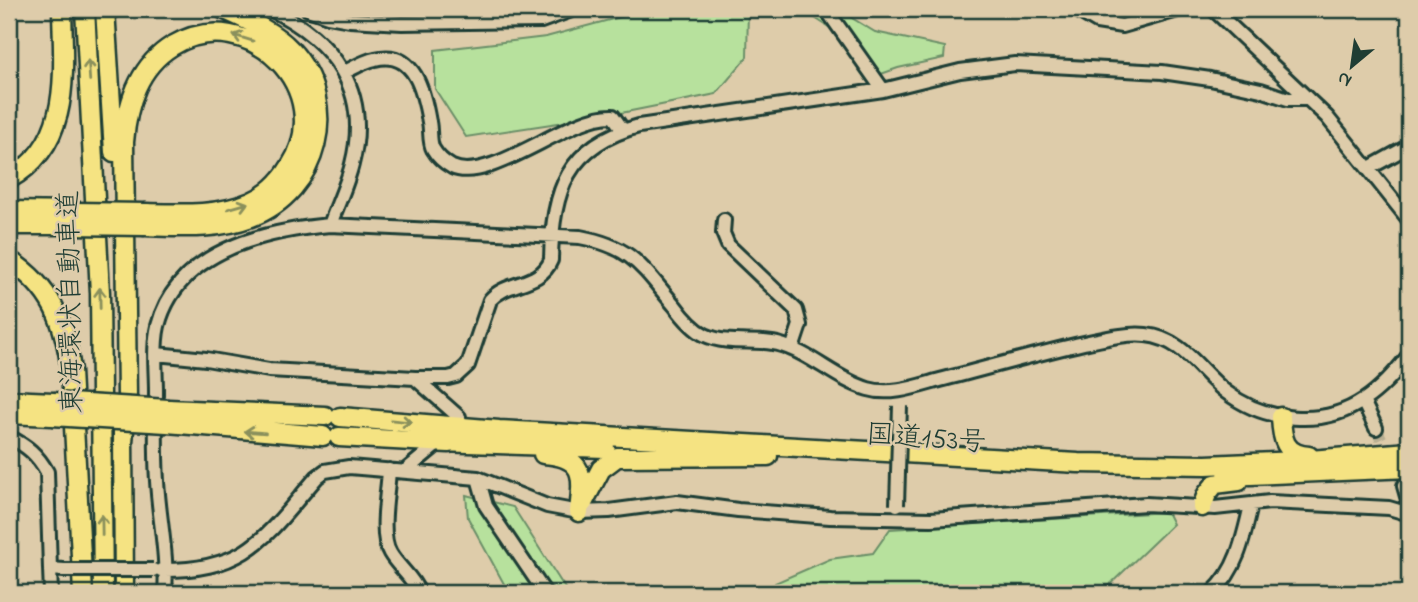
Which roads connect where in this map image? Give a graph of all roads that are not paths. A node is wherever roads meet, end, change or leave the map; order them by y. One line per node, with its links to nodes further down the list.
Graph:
1 (62, 9): 18 (highway)
2 (85, 9): 61 (highway, 東海環状自動車道, one-way to 2)
3 (105, 9): 40 (highway, 東海環状自動車道)
4 (223, 9): 21 (highway)
5 (270, 9): 12 (street)
6 (308, 9): 7 (street)
7 (574, 9)
8 (826, 9): 13 (street)
9 (1075, 9): 10 (street)
10 (1181, 9)
11 (1213, 9): 14 (street)
12 (345, 72): 15 (street); 25 (street)
13 (883, 90): 14 (street); 15 (street)
14 (1308, 99): 17 (street)
15 (623, 130): 26 (street)
16 (1409, 146): 17 (street)
17 (1369, 168): 23 (street)
18 (9, 179)
19 (9, 211): 20 (highway)
20 (73, 219): 21 (highway, bridge); 24 (highway)
21 (146, 220): 40 (highway, one-way to 40)
22 (724, 220): 28 (street)
23 (1409, 220)
24 (9, 225)
25 (330, 225): 26 (street); 29 (street)
26 (552, 236): 28 (street); 31 (street)
27 (9, 260): 60 (highway)
28 (792, 349): 32 (street)
29 (156, 354): 31 (street); 58 (street)
30 (1409, 355): 33 (street)
31 (415, 378): 37 (street)
32 (901, 390): 36 (street); 54 (street, bridge)
33 (1363, 401): 36 (street); 38 (street)
34 (11, 403): 35 (highway, bridge)
35 (168, 416): 37 (highway, 国道153号, one-way to 37); 41 (highway, one-way to 35)
36 (1280, 417): 43 (highway); 45 (highway)
37 (461, 428): 45 (highway, 国道153号)
38 (1376, 428)
39 (9, 438): 57 (street)
40 (123, 442): 62 (highway, 東海環状自動車道)
41 (440, 442): 44 (highway, 国道153号); 48 (street); 55 (highway)
42 (1409, 452): 43 (highway, 国道153号)
43 (1381, 455): 45 (highway, 国道153号)
44 (768, 456): 49 (highway, 国道153号); 55 (highway)
45 (1206, 465)
46 (1409, 468): 49 (highway, 国道153号)
47 (388, 470): 48 (street); 58 (street); 64 (street)
48 (405, 471): 50 (street)
49 (1281, 475): 53 (highway)
50 (478, 478): 55 (street); 65 (street)
51 (1404, 486): 56 (street)
52 (1251, 505): 53 (street); 56 (street); 66 (street)
53 (1202, 507): 54 (street)
54 (897, 511): 55 (street)
55 (579, 512)
56 (1407, 512)
57 (50, 569): 58 (street, bridge); 59 (street)
58 (160, 570): 63 (street)
59 (51, 593)
60 (83, 593)
61 (103, 593)
62 (124, 593)
63 (165, 593)
64 (419, 593)
65 (545, 593)
66 (1212, 593)

